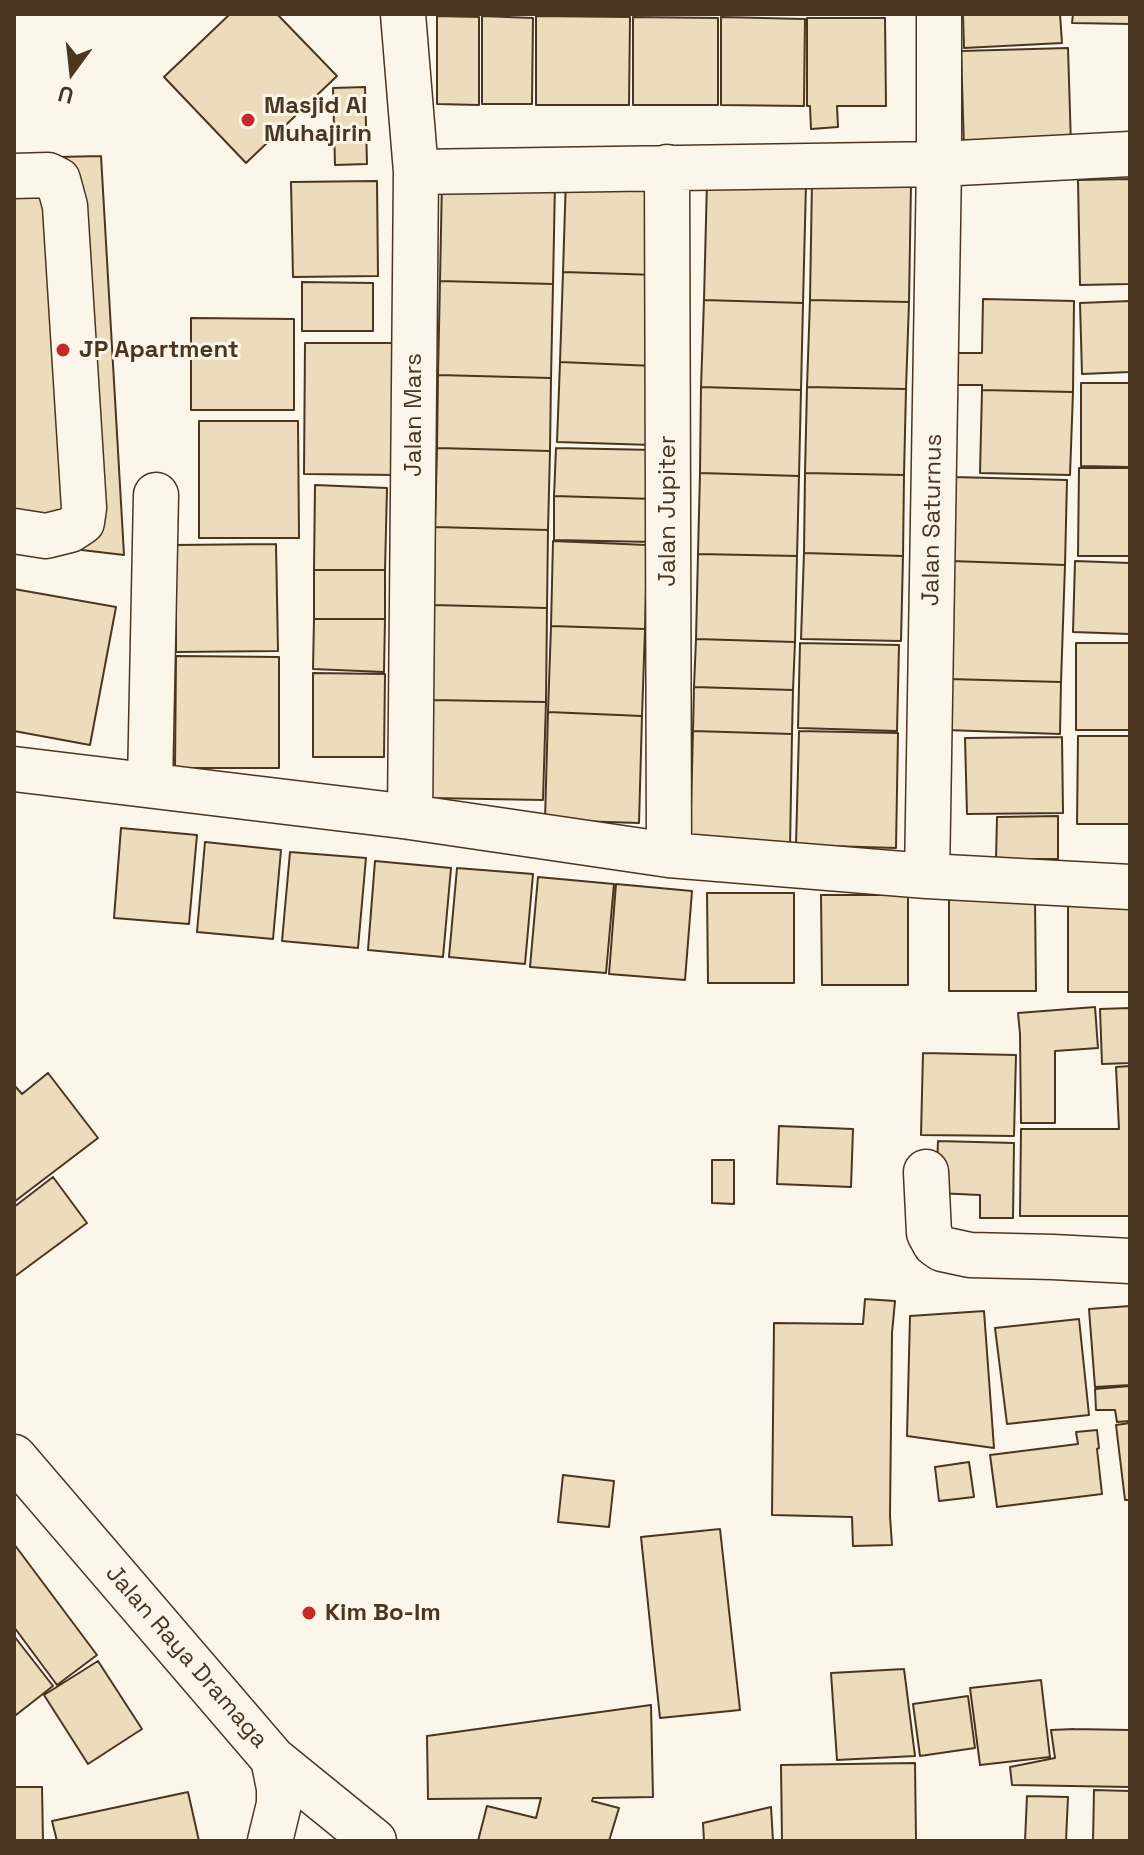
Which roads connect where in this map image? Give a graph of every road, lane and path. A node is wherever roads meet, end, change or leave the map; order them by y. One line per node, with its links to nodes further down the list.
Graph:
1 (403, 14): 6 (main road, Jalan Mars)
2 (939, 14): 4 (main road, Jalan Saturnus)
3 (1130, 154): 4 (main road)
4 (939, 164): 5 (main road); 14 (main road, Jalan Saturnus)
5 (667, 167): 6 (main road); 13 (main road, Jalan Jupiter)
6 (416, 172): 12 (main road, Jalan Mars)
7 (14, 176): 9 (main road)
8 (156, 495): 11 (main road)
9 (14, 531)
10 (14, 769): 11 (main road)
11 (150, 784): 12 (main road)
12 (410, 817): 13 (main road)
13 (669, 855): 14 (main road)
14 (927, 876): 15 (main road)
15 (1130, 887)
16 (926, 1172): 17 (main road)
17 (1130, 1261)
18 (14, 1457): 19 (main road, Jalan Raya Dramaga)
19 (273, 1759): 20 (main road); 21 (main road, Jalan Raya Dramaga)
20 (270, 1841)
21 (374, 1841)

